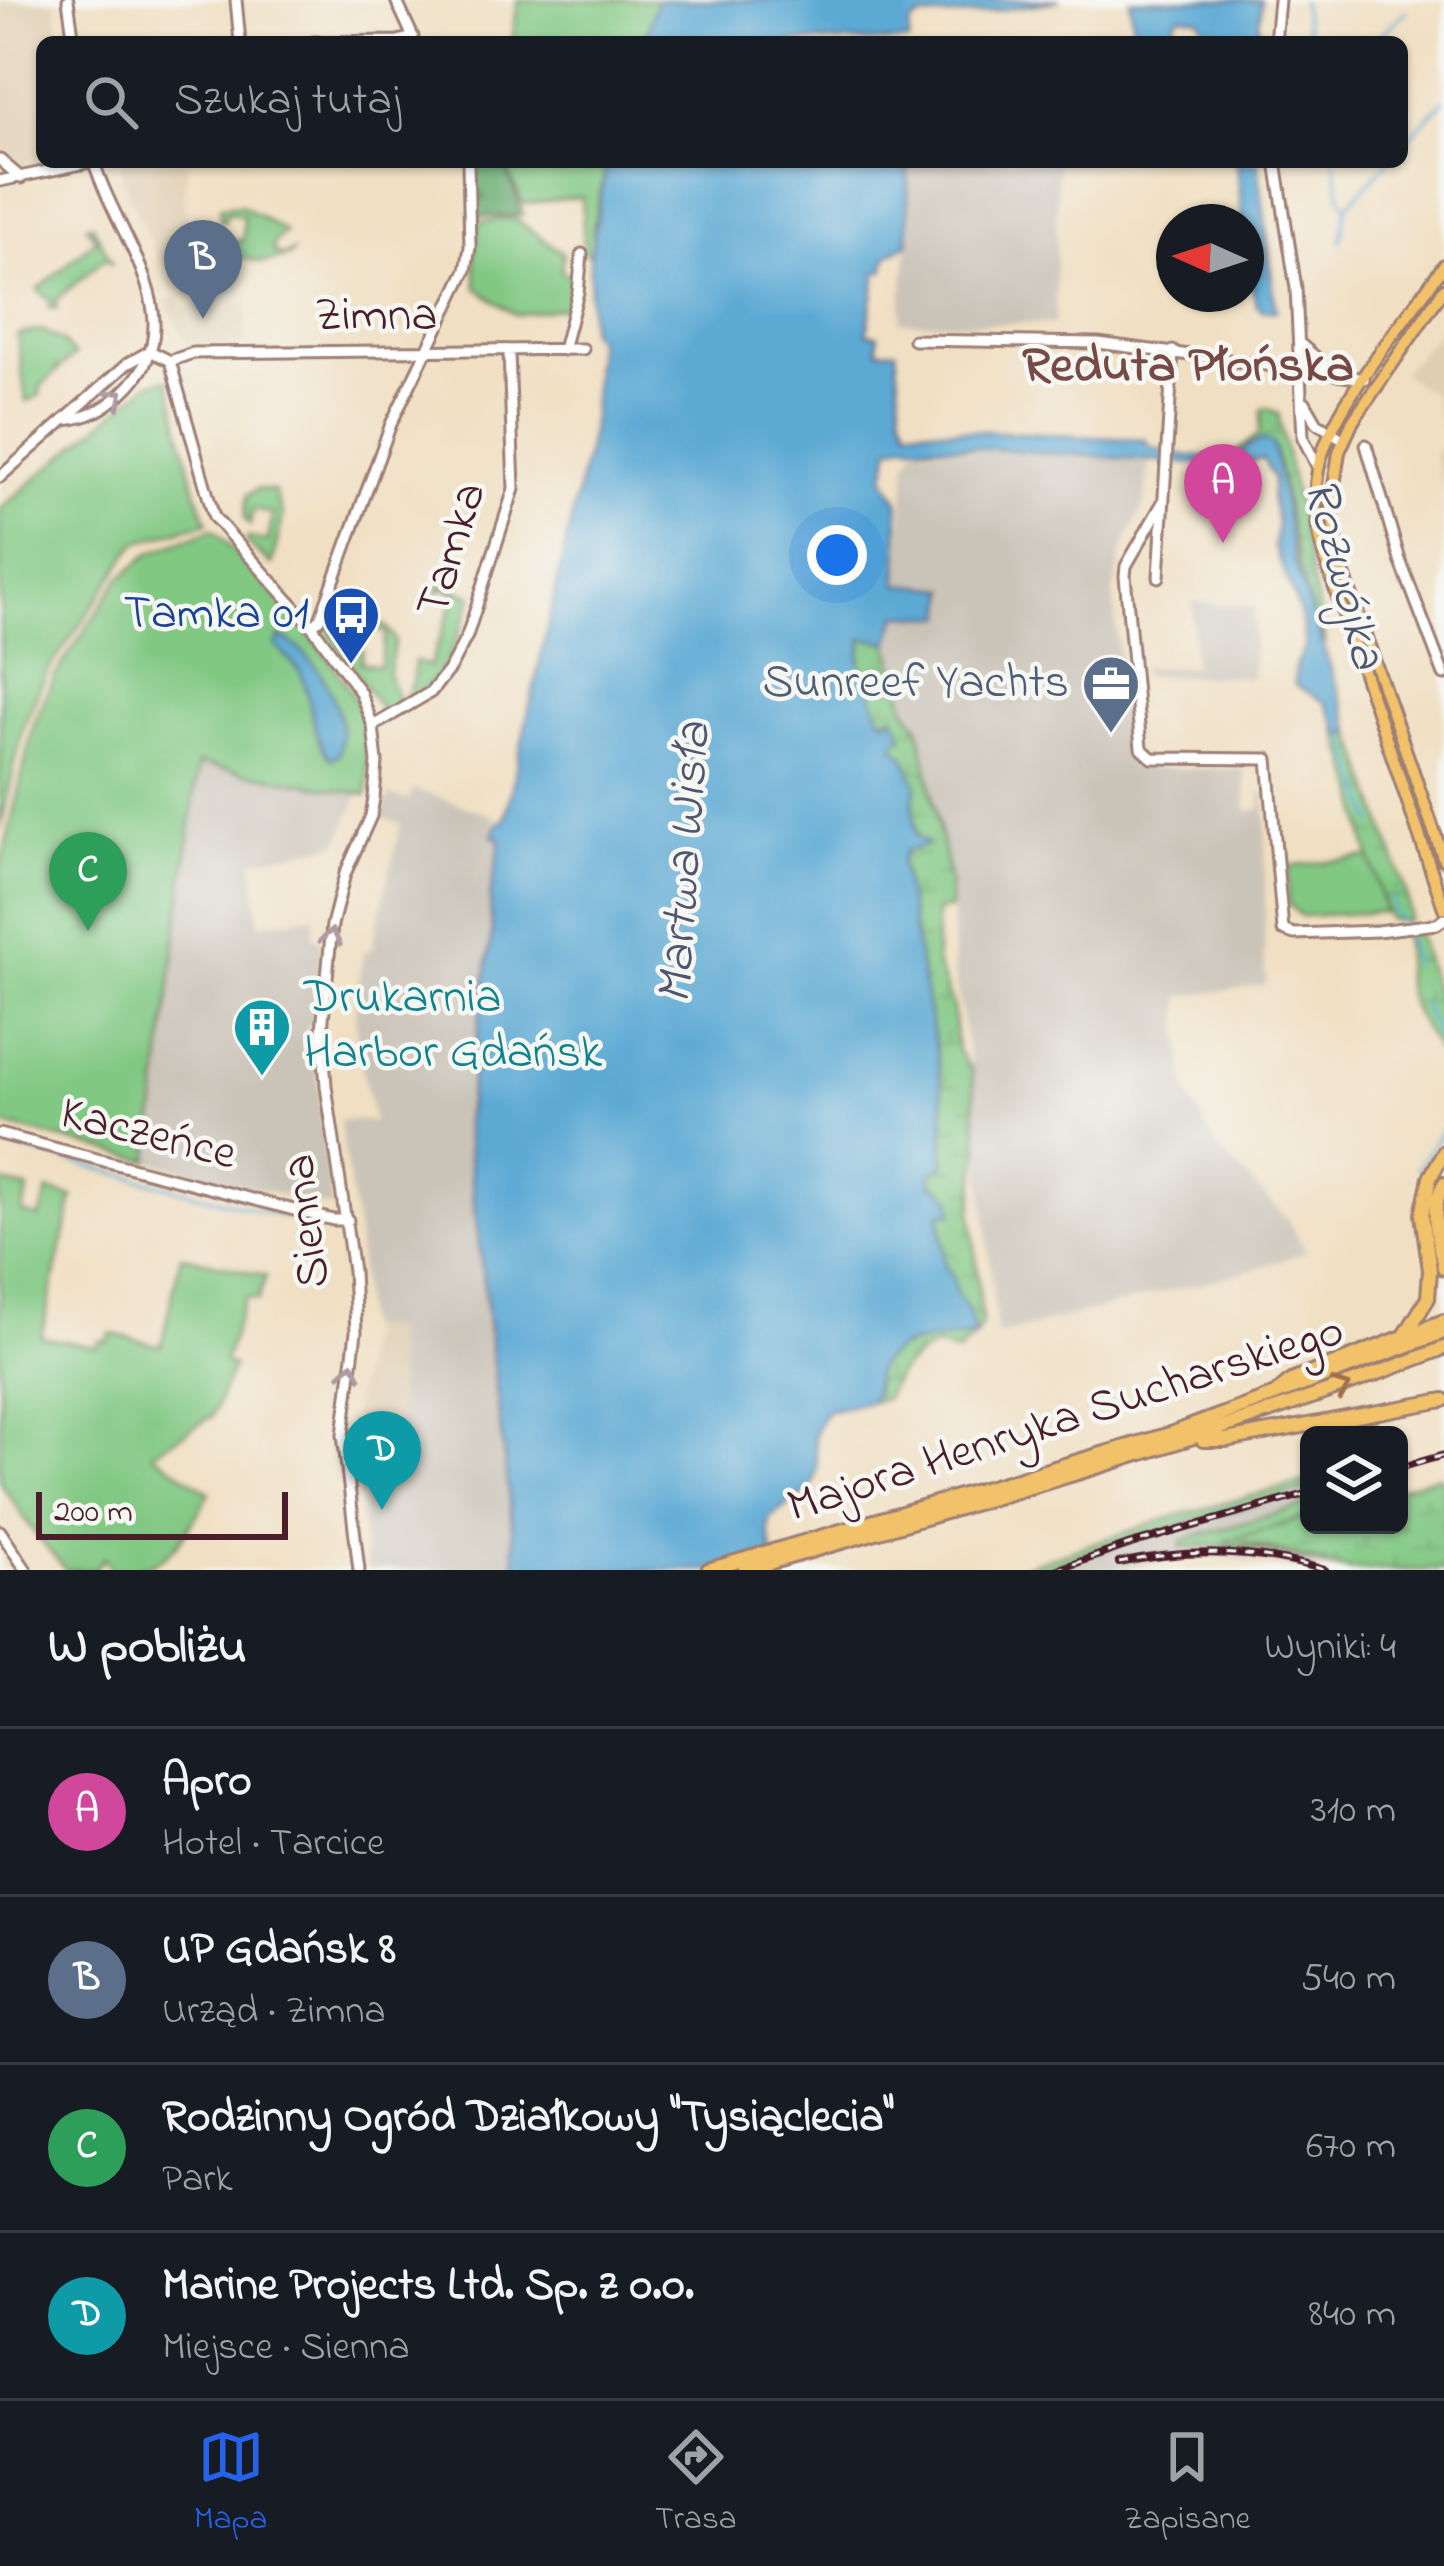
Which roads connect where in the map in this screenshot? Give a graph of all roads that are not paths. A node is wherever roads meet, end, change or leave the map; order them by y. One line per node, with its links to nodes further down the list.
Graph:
1 (68, 0): 5 (street)
2 (236, 0): 6 (street)
3 (396, 0): 7 (street)
4 (1279, 0): 8 (street)
5 (73, 36)
6 (239, 36)
7 (413, 36)
8 (1276, 36)
9 (0, 160): 14 (street)
10 (65, 168): 14 (street)
11 (95, 168): 23 (street)
12 (468, 168): 25 (street)
13 (1277, 168): 20 (street)
14 (21, 178): 15 (street)
15 (0, 181)
16 (582, 254): 22 (street)
17 (1444, 265): 30 (main road)
18 (1444, 289): 34 (main road)
19 (914, 340): 24 (street)
20 (1300, 343): 28 (street); 29 (street)
21 (584, 349): 22 (street, Zimna)
22 (563, 350): 26 (street, Zimna)
23 (149, 351): 27 (street); 32 (street); 32 (street, one-way to 23)
24 (1173, 351): 28 (street); 38 (street)
25 (424, 352): 26 (street, Zimna); 27 (street, Zimna); 40 (street)
26 (509, 352): 42 (street, Tamka)
27 (170, 361): 40 (street)
28 (1301, 369): 29 (street); 31 (street)
29 (1328, 369): 30 (street)
30 (1364, 379): 33 (main road)
31 (1303, 397): 33 (street); 36 (street)
32 (64, 420): 37 (street)
33 (1330, 432): 34 (street); 36 (main road)
34 (1344, 440): 43 (main road)
35 (1366, 445): 41 (street)
36 (1318, 468): 44 (main road)
37 (0, 477)
38 (1163, 502): 39 (street); 45 (street)
39 (1159, 577)
40 (313, 626): 42 (street)
41 (1444, 675)
42 (373, 726): 49 (street, Sienna, one-way to 42)
43 (1444, 860)
44 (1444, 908)
45 (1444, 919)
46 (0, 1134): 49 (street, Kaczeńce)
47 (1444, 1152): 53 (highway)
48 (1444, 1184): 50 (highway)
49 (348, 1220): 61 (street, Sienna, one-way to 49)
50 (1444, 1268)
51 (1444, 1321): 53 (highway)
52 (1444, 1332): 56 (highway, Majora Henryka Sucharskiego)
53 (1404, 1337): 56 (highway)
54 (1444, 1348): 57 (highway, Majora Henryka Sucharskiego, one-way to 54)
55 (1444, 1400): 57 (highway)
56 (1267, 1401): 58 (highway, Majora Henryka Sucharskiego)
57 (1191, 1440): 58 (highway, Majora Henryka Sucharskiego)
58 (957, 1503): 62 (highway, Majora Henryka Sucharskiego); 63 (highway, Majora Henryka Sucharskiego)
59 (0, 1531): 60 (street)
60 (26, 1570)
61 (359, 1570)
62 (708, 1570)
63 (746, 1570)

